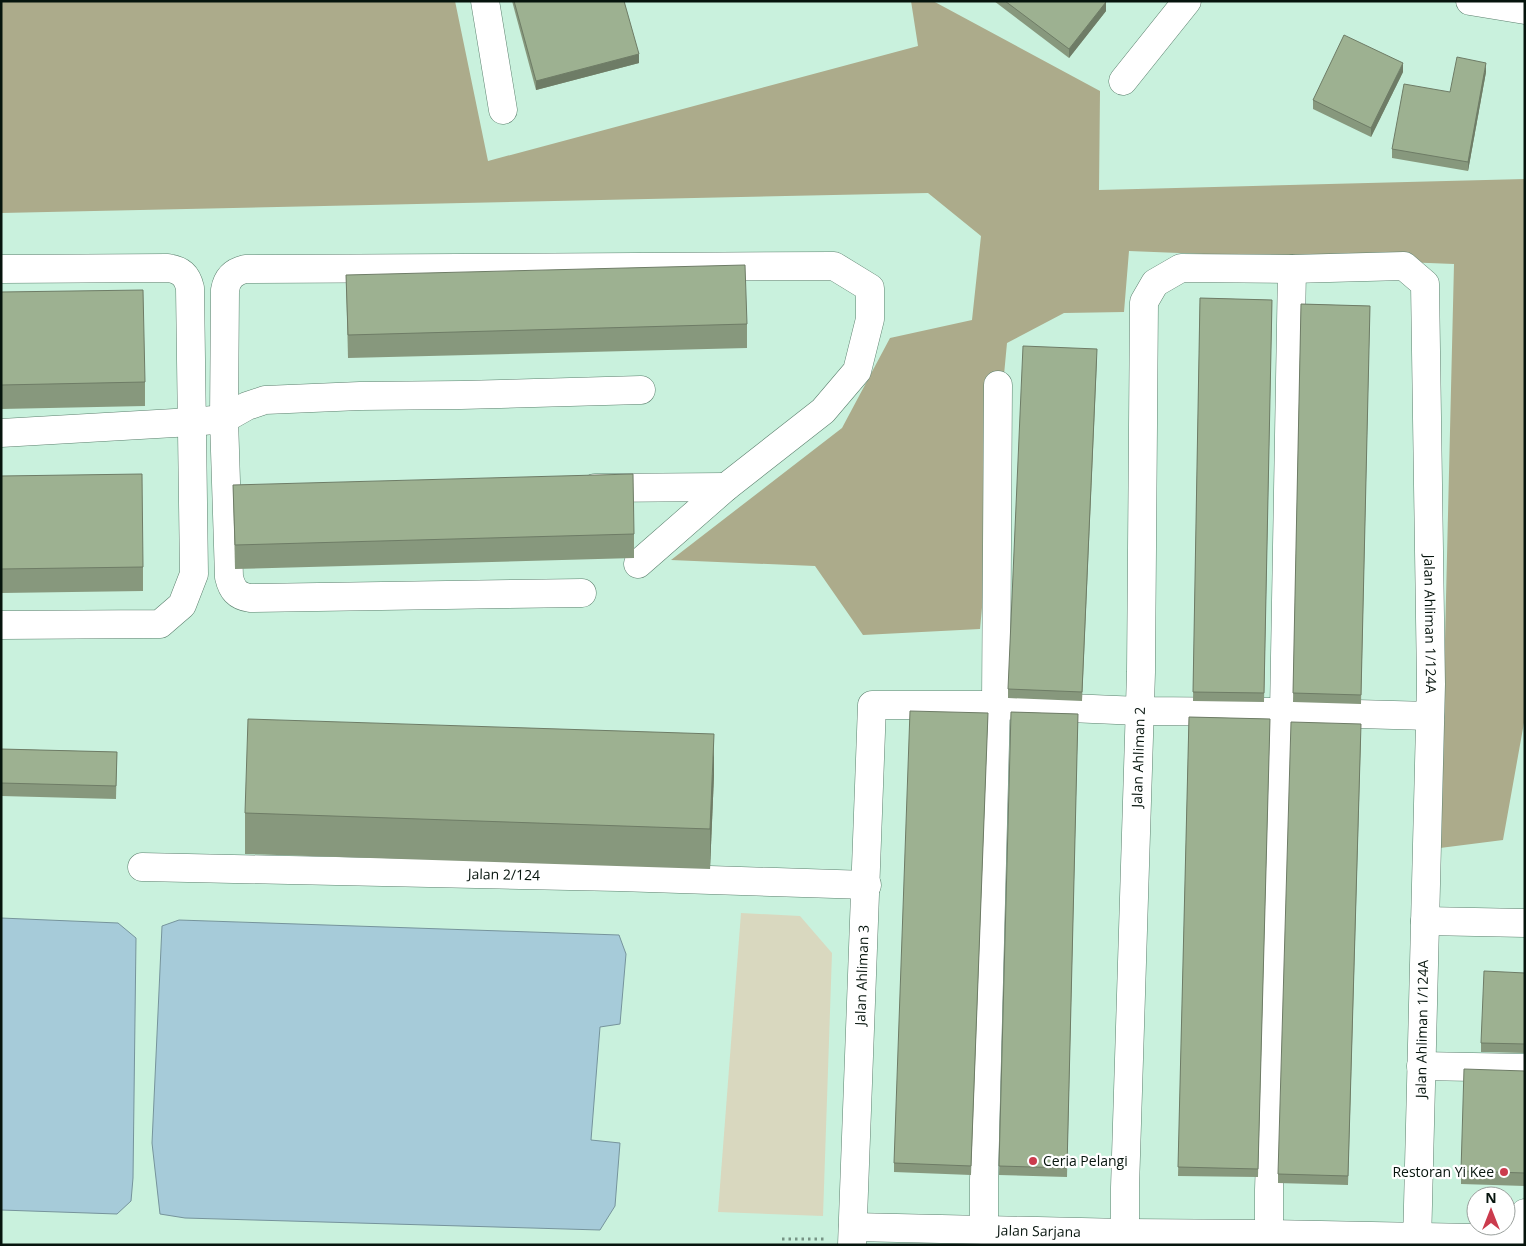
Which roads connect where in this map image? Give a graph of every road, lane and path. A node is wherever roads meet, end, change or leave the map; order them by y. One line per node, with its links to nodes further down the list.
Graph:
1 (485, 1): 6 (street)
2 (1187, 1): 5 (street)
3 (1470, 1): 4 (street)
4 (1525, 10)
5 (1123, 81)
6 (504, 110)
7 (1, 269): 13 (street)
8 (1292, 269): 9 (street, Jalan Ahliman 1/124A); 22 (street); 23 (street, Jalan Ahliman 1/124A)
9 (1155, 283): 21 (street, Jalan Ahliman 2)
10 (998, 385): 20 (street)
11 (640, 390): 12 (street)
12 (224, 419): 13 (street); 15 (street); 18 (street)
13 (192, 422): 14 (street); 19 (street)
14 (1, 432)
15 (726, 487): 16 (street); 17 (street)
16 (566, 488)
17 (638, 564)
18 (582, 593)
19 (1, 626)
20 (996, 706): 21 (street); 25 (street, Jalan Ahliman 3); 31 (street)
21 (1140, 711): 22 (street); 32 (street, Jalan Ahliman 2)
22 (1284, 712): 23 (street); 33 (street)
23 (1430, 716): 26 (street, Jalan Ahliman 1/124A)
24 (142, 866): 25 (street, Jalan 2/124)
25 (866, 885): 34 (street, Jalan Ahliman 3)
26 (1425, 921): 27 (street); 28 (street, Jalan Ahliman 1/124A)
27 (1525, 923)
28 (1421, 1066): 29 (street); 37 (street, Jalan Ahliman 1/124A)
29 (1525, 1068)
30 (1525, 1213): 36 (street)
31 (984, 1230): 32 (street, Jalan Sarjana); 34 (street, Jalan Sarjana)
32 (1125, 1233): 33 (street, Jalan Sarjana)
33 (1269, 1234): 37 (street, Jalan Sarjana)
34 (853, 1237): 35 (path)
35 (782, 1239)
36 (1519, 1239): 37 (street, Jalan Sarjana)
37 (1418, 1241)

